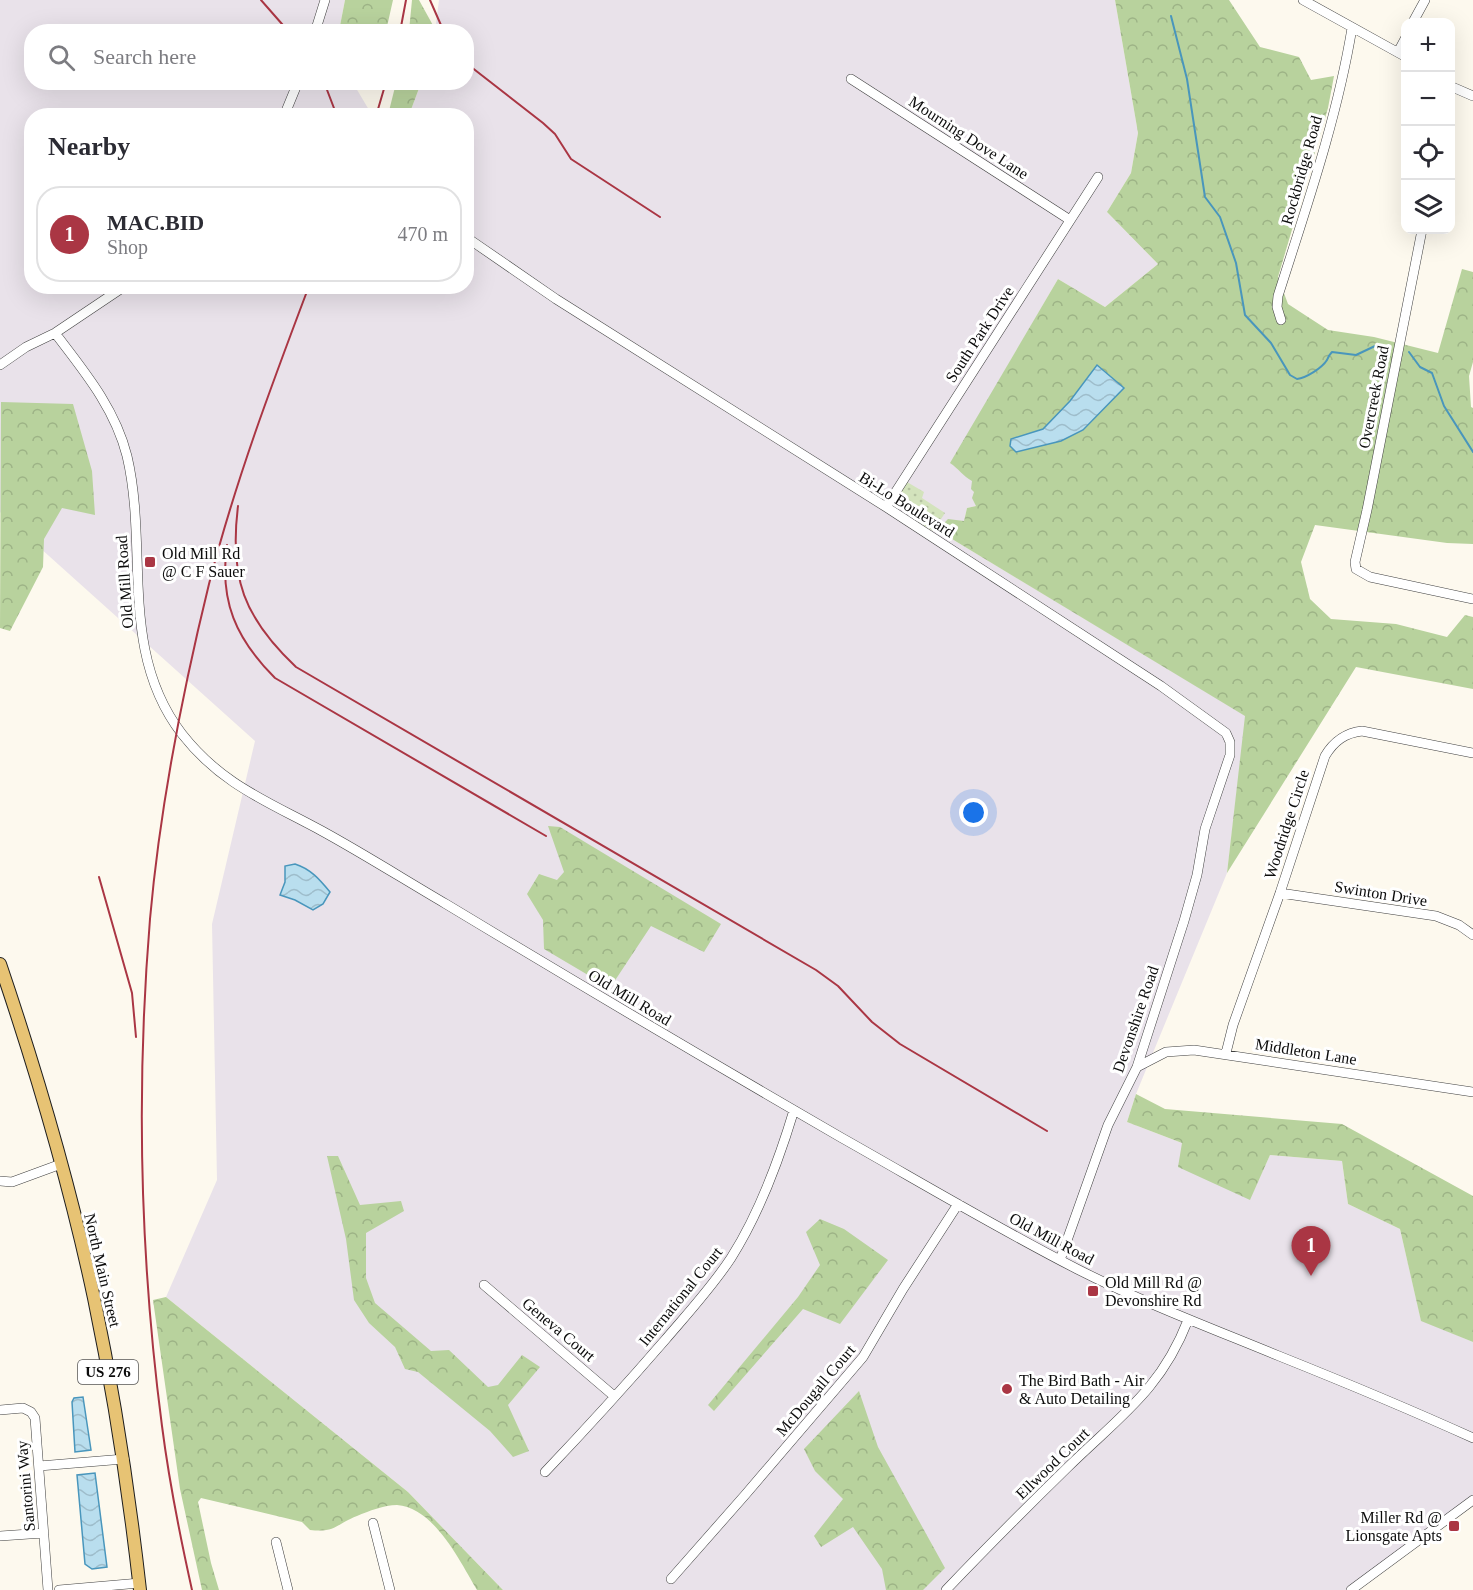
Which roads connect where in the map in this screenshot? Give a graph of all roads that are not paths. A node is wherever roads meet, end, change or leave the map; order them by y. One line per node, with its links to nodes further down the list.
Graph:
1 (325, 0): 5 (street)
2 (1303, 0): 6 (street)
3 (1425, 0): 4 (street)
4 (1415, 18)
5 (318, 24)
6 (1352, 28): 7 (street); 18 (street, Rockbridge Road)
7 (1401, 53)
8 (851, 79): 14 (street, Mourning Dove Lane)
9 (1455, 89): 11 (street)
10 (295, 90): 12 (street)
11 (1473, 96)
12 (287, 108)
13 (1098, 177): 14 (street, South Park Drive)
14 (1070, 220): 21 (street, South Park Drive)
15 (1421, 234): 22 (street, Overcreek Road)
16 (474, 243): 21 (street, Bi-Lo Boulevard)
17 (113, 294): 19 (street)
18 (1281, 320)
19 (55, 333): 20 (street); 31 (street, Old Mill Road)
20 (0, 365)
21 (886, 507): 24 (street, Bi-Lo Boulevard)
22 (1473, 599)
23 (1473, 753): 25 (street, Woodridge Circle)
24 (1200, 851): 29 (street, Devonshire Road)
25 (1280, 892): 26 (street, Swinton Drive); 28 (street, Woodridge Circle)
26 (1473, 935)
27 (0, 964): 32 (main road, North Main Street / US 276)
28 (1226, 1053): 29 (street, Middleton Lane); 30 (street, Middleton Lane)
29 (1137, 1067): 35 (street, Devonshire Road)
30 (1473, 1092)
31 (794, 1110): 34 (street, Old Mill Road); 38 (street, International Court)
32 (61, 1164): 33 (street); 41 (main road, North Main Street / US 276)
33 (0, 1181)
34 (958, 1204): 35 (street, Old Mill Road); 49 (street, McDougall Court)
35 (1060, 1260): 37 (street, Old Mill Road)
36 (484, 1285): 38 (street, Geneva Court)
37 (1188, 1320): 40 (street, Old Mill Road); 55 (street, Ellwood Court)
38 (614, 1396): 43 (street, International Court)
39 (0, 1410): 42 (street, Santorini Way)
40 (1473, 1438)
41 (124, 1459): 42 (street); 50 (main road, North Main Street / US 276)
42 (39, 1466): 46 (street, Santorini Way)
43 (545, 1472)
44 (1473, 1500): 56 (street)
45 (373, 1523): 54 (street)
46 (44, 1533): 47 (street); 51 (street, Santorini Way)
47 (0, 1536)
48 (276, 1542): 53 (street)
49 (671, 1579)
50 (140, 1587): 52 (street)
51 (48, 1590)
52 (59, 1590)
53 (288, 1590)
54 (390, 1590)
55 (946, 1590)
56 (1351, 1590)

